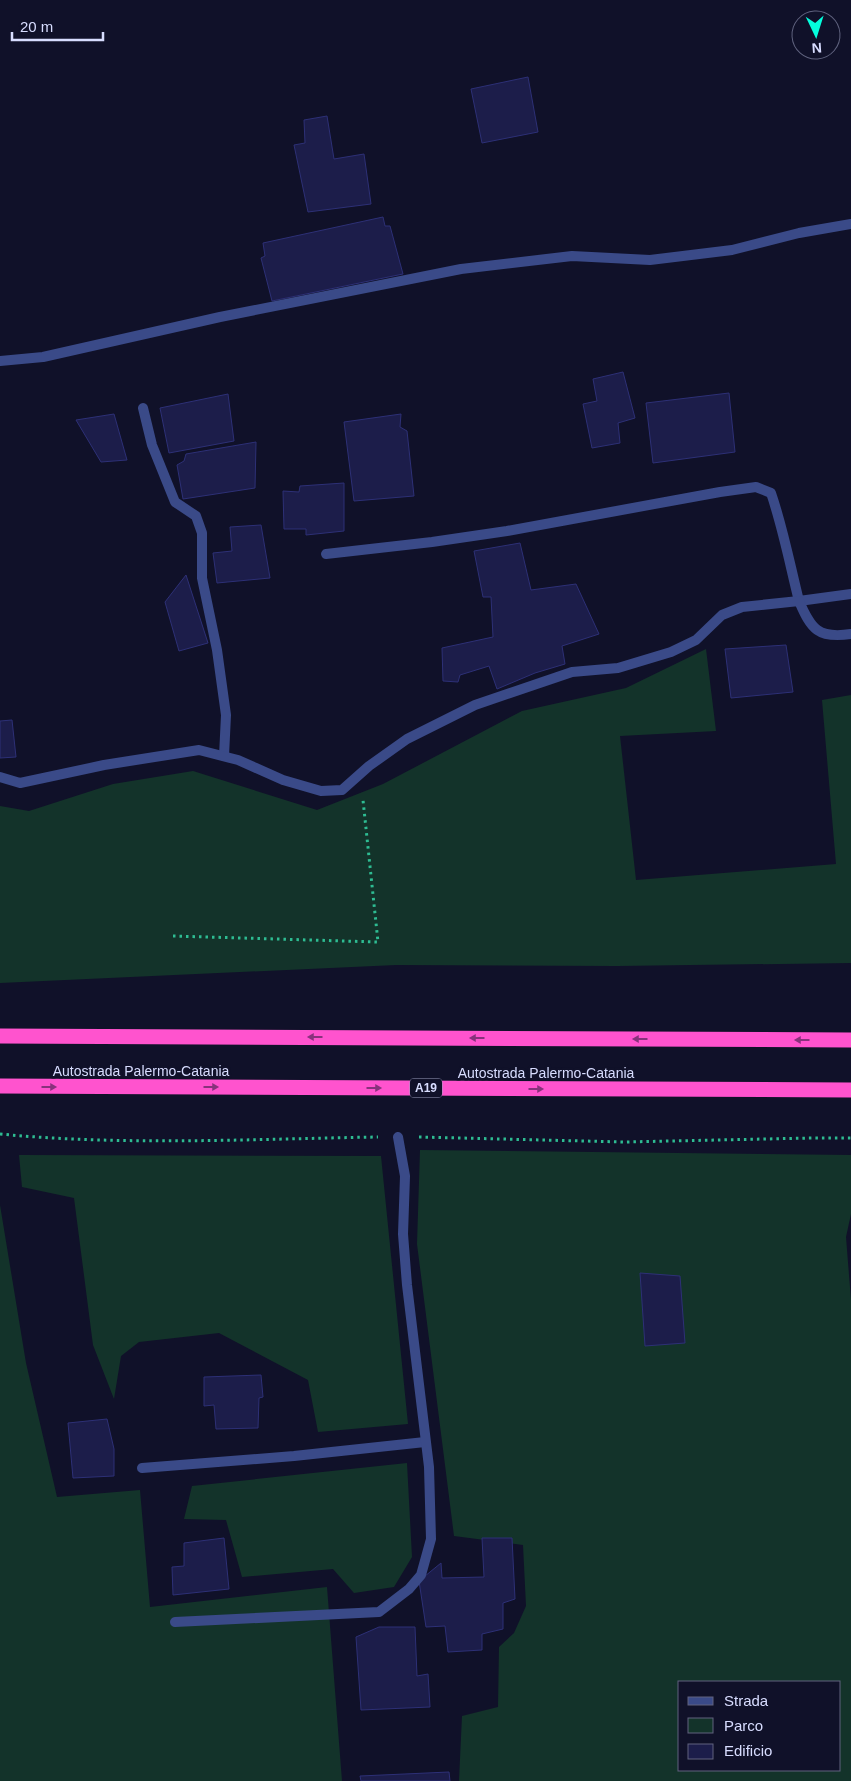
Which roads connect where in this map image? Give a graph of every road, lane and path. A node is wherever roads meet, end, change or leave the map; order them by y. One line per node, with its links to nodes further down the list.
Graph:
1 (851, 224): 2 (street)
2 (0, 361)
3 (143, 408): 8 (street)
4 (326, 554): 6 (street)
5 (851, 594): 6 (street)
6 (799, 601): 7 (street); 9 (street)
7 (851, 634)
8 (224, 756): 9 (street); 10 (street)
9 (360, 774): 11 (path)
10 (0, 777)
11 (173, 936)
12 (0, 1036): 13 (highway, one-way to 12)
13 (851, 1040)
14 (0, 1086): 15 (highway, Autostrada Palermo-Catania / A19, one-way to 15)
15 (851, 1090)
16 (0, 1134): 17 (path)
17 (398, 1137): 18 (path); 19 (street)
18 (851, 1138)
19 (425, 1442): 20 (street); 21 (street)
20 (142, 1468)
21 (175, 1622)

